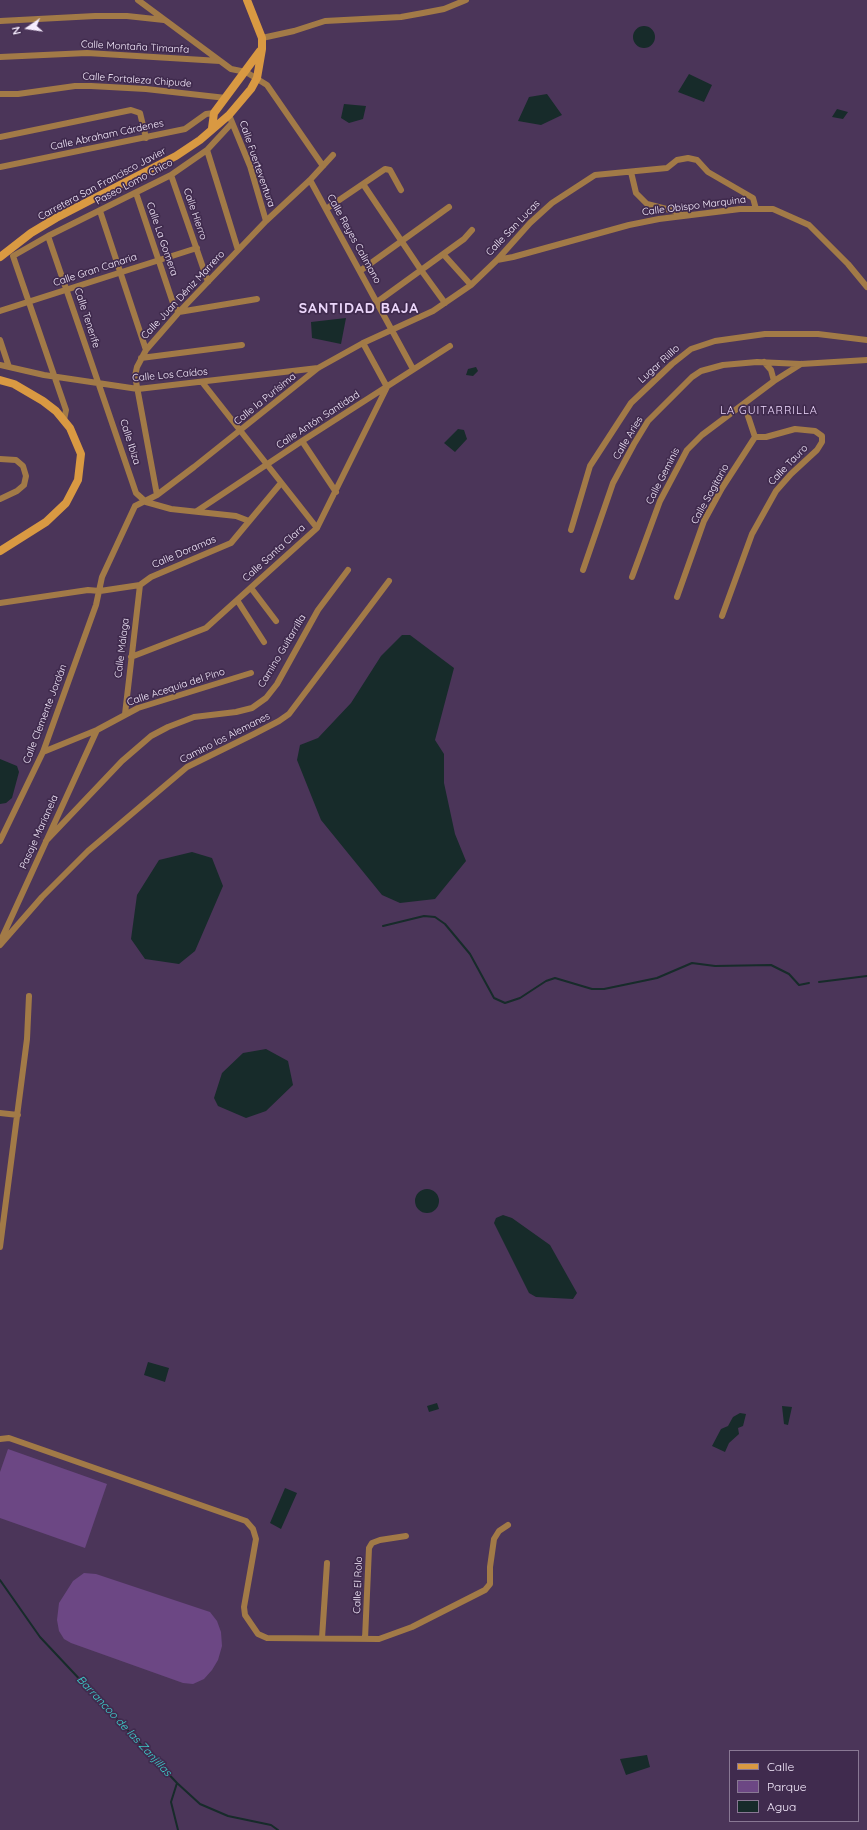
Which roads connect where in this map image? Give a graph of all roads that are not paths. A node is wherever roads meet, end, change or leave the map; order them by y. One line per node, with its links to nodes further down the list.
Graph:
1 (138, 0): 4 (street)
2 (247, 0): 6 (main road, Carretera San Francisco Javier)
3 (466, 0): 6 (street)
4 (165, 21): 5 (street); 9 (street)
5 (0, 22)
6 (262, 38): 7 (main road, Carretera San Francisco Javier)
7 (262, 49): 10 (main road); 11 (main road, Carretera San Francisco Javier)
8 (0, 57): 9 (street, Calle Montaña Timanfa)
9 (221, 61): 10 (street)
10 (246, 72): 11 (street); 13 (main road)
11 (257, 78): 15 (main road, Carretera San Francisco Javier); 22 (street)
12 (0, 94): 13 (street, Calle Fortaleza Chipude)
13 (226, 98): 14 (main road)
14 (214, 113): 17 (main road); 19 (street, Calle Abraham Cárdenes)
15 (229, 115): 16 (street, Calle Fuerteventura); 17 (main road, Carretera San Francisco Javier)
16 (232, 123): 20 (street, Paseo Lomo Chico); 35 (street, Calle Fuerteventura)
17 (212, 128): 42 (main road, Carretera San Francisco Javier)
18 (0, 137): 19 (street)
19 (146, 138): 23 (street, Calle Abraham Cárdenes)
20 (207, 150): 25 (street, Paseo Lomo Chico); 40 (street)
21 (333, 155): 22 (street, Calle Juan Déniz Marrero)
22 (323, 166): 26 (street, Calle Juan Déniz Marrero)
23 (0, 167)
24 (631, 172): 31 (street, Calle San Lucas); 34 (street); 44 (street, Calle San Lucas)
25 (171, 175): 29 (street, Paseo Lomo Chico); 39 (street, Calle Hierro)
26 (310, 180): 33 (street, Calle Reyes Calimano); 35 (street, Calle Juan Déniz Marrero)
27 (363, 184): 28 (street); 33 (street); 38 (street)
28 (401, 190)
29 (136, 193): 32 (street, Paseo Lomo Chico); 43 (street, Calle La Gomera)
30 (449, 207): 38 (street)
31 (756, 209): 34 (street, Calle Obispo Marquina); 50 (street, Calle Obispo Marquina)
32 (100, 210): 37 (street, Paseo Lomo Chico); 47 (street)
33 (326, 210): 46 (street, Calle Reyes Calimano)
34 (690, 214): 44 (street, Calle Obispo Marquina)
35 (266, 221): 40 (street, Calle Juan Déniz Marrero)
36 (472, 230): 41 (street)
37 (48, 236): 51 (street, Calle Tenerife); 53 (street, Paseo Lomo Chico)
38 (401, 242): 45 (street); 46 (street)
39 (197, 248): 43 (street, Calle Gran Canaria); 48 (street, Calle Hierro)
40 (238, 250): 48 (street, Calle Juan Déniz Marrero)
41 (444, 254): 45 (street); 49 (street)
42 (0, 257)
43 (159, 260): 47 (street, Calle Gran Canaria); 57 (street, Calle La Gomera)
44 (497, 260): 49 (street, Calle San Lucas)
45 (421, 270): 54 (street); 55 (street)
46 (360, 271): 54 (street, Calle Reyes Calimano)
47 (121, 272): 51 (street, Calle Gran Canaria); 64 (street)
48 (208, 282): 57 (street, Calle Juan Déniz Marrero)
49 (471, 285): 55 (street, Calle San Lucas)
50 (867, 287)
51 (67, 289): 53 (street, Calle Gran Canaria); 77 (street, Calle Tenerife)
52 (256, 298): 57 (street)
53 (29, 302): 56 (street, Calle Gran Canaria); 73 (street)
54 (377, 302): 58 (street, Calle Reyes Calimano)
55 (445, 303): 58 (street, Calle San Lucas)
56 (0, 311)
57 (179, 312): 64 (street, Calle Juan Déniz Marrero)
58 (392, 329): 61 (street, Calle la Purísima); 72 (street, Calle Reyes Calimano)
59 (0, 340): 70 (street)
60 (867, 340): 95 (street, Lugar Riillo)
61 (364, 343): 71 (street, Calle la Purísima); 78 (street)
62 (242, 345): 65 (street)
63 (450, 346): 72 (street, Calle Antón Santidad)
64 (146, 350): 65 (street, Calle Juan Déniz Marrero)
65 (141, 358): 79 (street, Calle Juan Déniz Marrero)
66 (867, 360): 69 (street, Calle Aries)
67 (764, 362): 69 (street, Calle Aries); 75 (street); 98 (street, Calle Aries)
68 (0, 364): 70 (street, Calle Los Caídos)
69 (800, 364): 75 (street, Calle Geminis)
70 (9, 366): 73 (street, Calle Los Caídos)
71 (318, 368): 76 (street, Calle Los Caídos); 82 (street, Calle la Purísima)
72 (413, 369): 78 (street, Calle Antón Santidad)
73 (54, 377): 77 (street, Calle Los Caídos); 81 (street)
74 (0, 380): 81 (main road)
75 (774, 381): 80 (street, Calle Geminis)
76 (202, 382): 79 (street, Calle Los Caídos); 82 (street)
77 (98, 384): 79 (street, Calle Los Caídos); 91 (street, Calle Ibiza)
78 (386, 387): 84 (street, Calle Antón Santidad); 88 (street, Calle Santa Clara)
79 (138, 389): 89 (street, Calle Juan Déniz Marrero)
80 (744, 404): 83 (street); 99 (street, Calle Geminis)
81 (64, 420): 96 (main road)
82 (240, 432): 86 (street); 89 (street, Calle la Purísima)
83 (755, 437): 104 (street, Calle Sagitario); 107 (street, Calle Tauro)
84 (302, 441): 86 (street, Calle Antón Santidad); 88 (street)
85 (1, 459): 90 (street)
86 (267, 466): 87 (street); 92 (street, Calle Antón Santidad)
87 (281, 484): 93 (street, Calle Doramas); 94 (street)
88 (336, 492): 94 (street, Calle Santa Clara)
89 (157, 495): 91 (street)
90 (0, 499)
91 (146, 502): 92 (street); 103 (street)
92 (197, 511): 93 (street)
93 (250, 521): 101 (street, Calle Doramas)
94 (317, 528): 102 (street, Calle Santa Clara)
95 (571, 530)
96 (0, 551)
97 (348, 570): 116 (street, Camino Guitarrilla)
98 (584, 570)
99 (632, 577)
100 (388, 581): 117 (street, Camino los Alemanes)
101 (140, 585): 103 (street, Calle Doramas); 110 (street, Calle Málaga)
102 (251, 588): 105 (street, Calle Santa Clara); 108 (street)
103 (100, 591): 106 (street, Calle Doramas); 114 (street, Calle Clemente Jordán)
104 (677, 597)
105 (237, 600): 109 (street); 110 (street, Calle Santa Clara)
106 (0, 603)
107 (722, 616)
108 (276, 621)
109 (264, 642)
110 (131, 657): 112 (street, Calle Málaga)
111 (251, 673): 112 (street, Calle Acequia del Pino)
112 (125, 714): 113 (street, Calle Acequia del Pino)
113 (96, 730): 114 (street, Calle Acequia del Pino); 116 (street, Pasaje Marianela)
114 (43, 752): 115 (street, Calle Clemente Jordán)
115 (0, 841)
116 (46, 841): 117 (street, Pasaje Marianela)
117 (0, 944)
118 (29, 996): 120 (street)
119 (0, 1113): 120 (street)
120 (18, 1115): 121 (street)
121 (0, 1247)
122 (0, 1439): 126 (street)
123 (508, 1525): 127 (street)
124 (406, 1536): 127 (street, Calle El Rolo)
125 (326, 1562): 126 (street)
126 (322, 1638): 127 (street)
127 (365, 1639)

